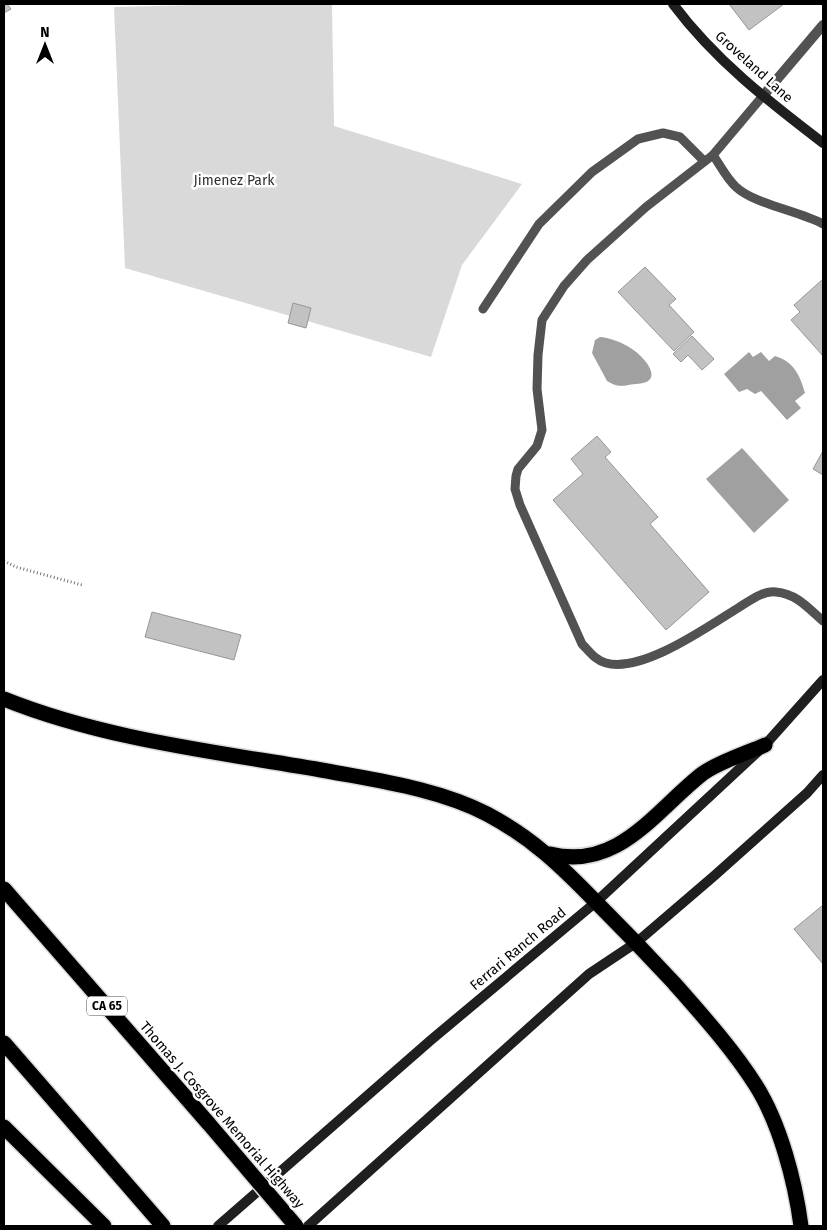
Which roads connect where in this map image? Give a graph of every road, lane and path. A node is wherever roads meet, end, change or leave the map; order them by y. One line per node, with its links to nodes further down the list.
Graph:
1 (673, 4): 3 (main road, Groveland Lane)
2 (823, 25): 3 (street)
3 (762, 97): 4 (main road, Groveland Lane); 5 (lane)
4 (823, 143)
5 (713, 155): 6 (lane); 7 (lane)
6 (704, 162): 8 (lane); 11 (lane)
7 (823, 224)
8 (483, 309)
9 (4, 561): 10 (path)
10 (82, 585)
11 (823, 621)
12 (823, 680): 14 (main road, Ferrari Ranch Road)
13 (4, 699): 16 (highway)
14 (765, 745): 16 (highway); 18 (main road, Ferrari Ranch Road)
15 (823, 775): 19 (main road)
16 (549, 854): 18 (highway)
17 (4, 889): 25 (highway, Thomas J. Cosgrove Memorial Highway / CA 65, bridge)
18 (596, 902): 19 (highway); 24 (main road, Ferrari Ranch Road)
19 (637, 942): 26 (main road); 27 (highway)
20 (4, 1043): 23 (highway)
21 (4, 1127): 22 (highway)
22 (101, 1223)
23 (162, 1226)
24 (218, 1226)
25 (296, 1226)
26 (308, 1226)
27 (801, 1226)

